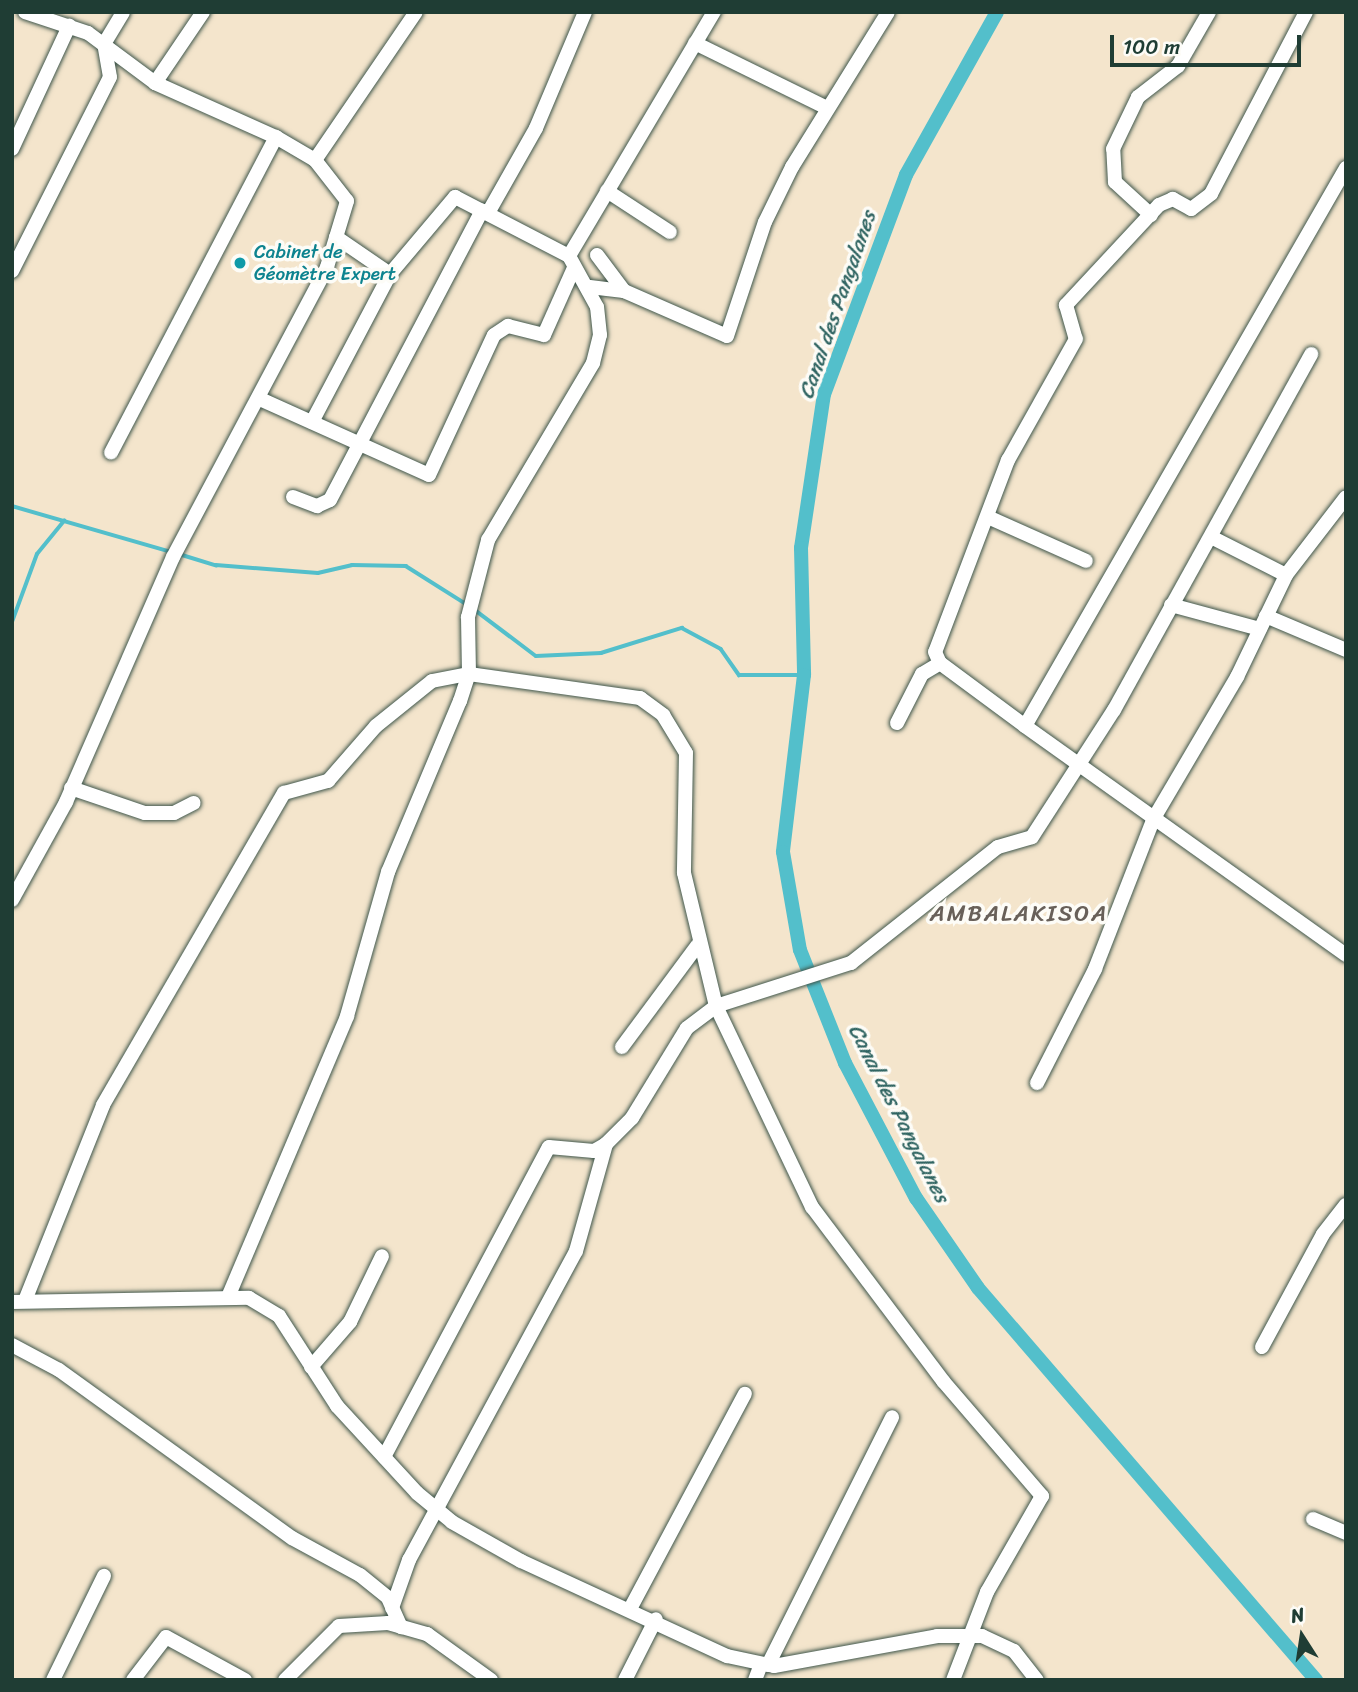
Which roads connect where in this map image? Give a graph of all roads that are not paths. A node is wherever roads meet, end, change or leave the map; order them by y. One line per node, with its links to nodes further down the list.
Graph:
1 (25, 12): 10 (street)
2 (123, 12): 12 (street)
3 (203, 12): 13 (street)
4 (416, 12): 17 (street)
5 (585, 12): 20 (street)
6 (714, 12): 11 (street)
7 (888, 12): 14 (street)
8 (1209, 12): 21 (street)
9 (1306, 12): 21 (street)
10 (69, 26): 12 (street); 16 (street)
11 (695, 43): 14 (street); 19 (street)
12 (104, 44): 13 (street); 26 (street)
13 (155, 83): 15 (street)
14 (827, 108): 29 (street)
15 (276, 137): 17 (street); 34 (street)
16 (12, 149)
17 (315, 160): 23 (street)
18 (1346, 168): 47 (street)
19 (607, 191): 22 (street); 25 (street)
20 (485, 211): 25 (street); 27 (street); 33 (street)
21 (1151, 215): 37 (street)
22 (670, 232)
23 (336, 237): 27 (street); 31 (street)
24 (597, 255): 29 (street)
25 (571, 262): 28 (street); 33 (street)
26 (12, 271)
27 (390, 274): 32 (street)
28 (590, 287): 29 (street); 45 (street)
29 (624, 291)
30 (1311, 354): 38 (street)
31 (260, 399): 32 (street); 49 (street)
32 (312, 422): 33 (street)
33 (357, 444): 35 (street)
34 (111, 452)
35 (293, 496)
36 (1346, 497): 40 (street)
37 (990, 518): 39 (street); 44 (street)
38 (1211, 537): 40 (street); 41 (street)
39 (1086, 561)
40 (1286, 575): 42 (street)
41 (1171, 605): 42 (street); 48 (street)
42 (1263, 622): 43 (street); 51 (street)
43 (1346, 650)
44 (940, 663): 46 (street); 47 (street)
45 (469, 674): 53 (street); 61 (street); 62 (street)
46 (897, 723)
47 (1025, 726): 48 (street)
48 (1082, 762): 51 (street); 55 (street)
49 (71, 788): 50 (street); 52 (street)
50 (194, 803)
51 (1154, 818): 54 (street); 57 (street)
52 (12, 900)
53 (697, 946): 55 (street); 56 (street)
54 (1346, 955)
55 (716, 1006): 58 (street); 77 (street)
56 (622, 1047)
57 (1037, 1083)
58 (607, 1144): 68 (street); 69 (street)
59 (1346, 1205): 64 (street)
60 (382, 1256): 65 (street)
61 (228, 1297): 62 (street); 65 (street)
62 (19, 1300)
63 (12, 1345): 73 (street)
64 (1262, 1347)
65 (311, 1367): 68 (street)
66 (744, 1394): 74 (street)
67 (892, 1417): 78 (street)
68 (384, 1457): 69 (street)
69 (437, 1509): 73 (street); 74 (street)
70 (1313, 1519): 71 (street)
71 (1346, 1533)
72 (104, 1576): 79 (street)
73 (392, 1608): 76 (street)
74 (630, 1609): 75 (street)
75 (656, 1619): 78 (street); 84 (street)
76 (401, 1627): 82 (street); 83 (street)
77 (967, 1636): 78 (street); 86 (street); 87 (street)
78 (765, 1664): 85 (street)
79 (52, 1680)
80 (133, 1680): 81 (street)
81 (244, 1680)
82 (285, 1680)
83 (491, 1680)
84 (625, 1680)
85 (755, 1680)
86 (953, 1680)
87 (1037, 1680)

